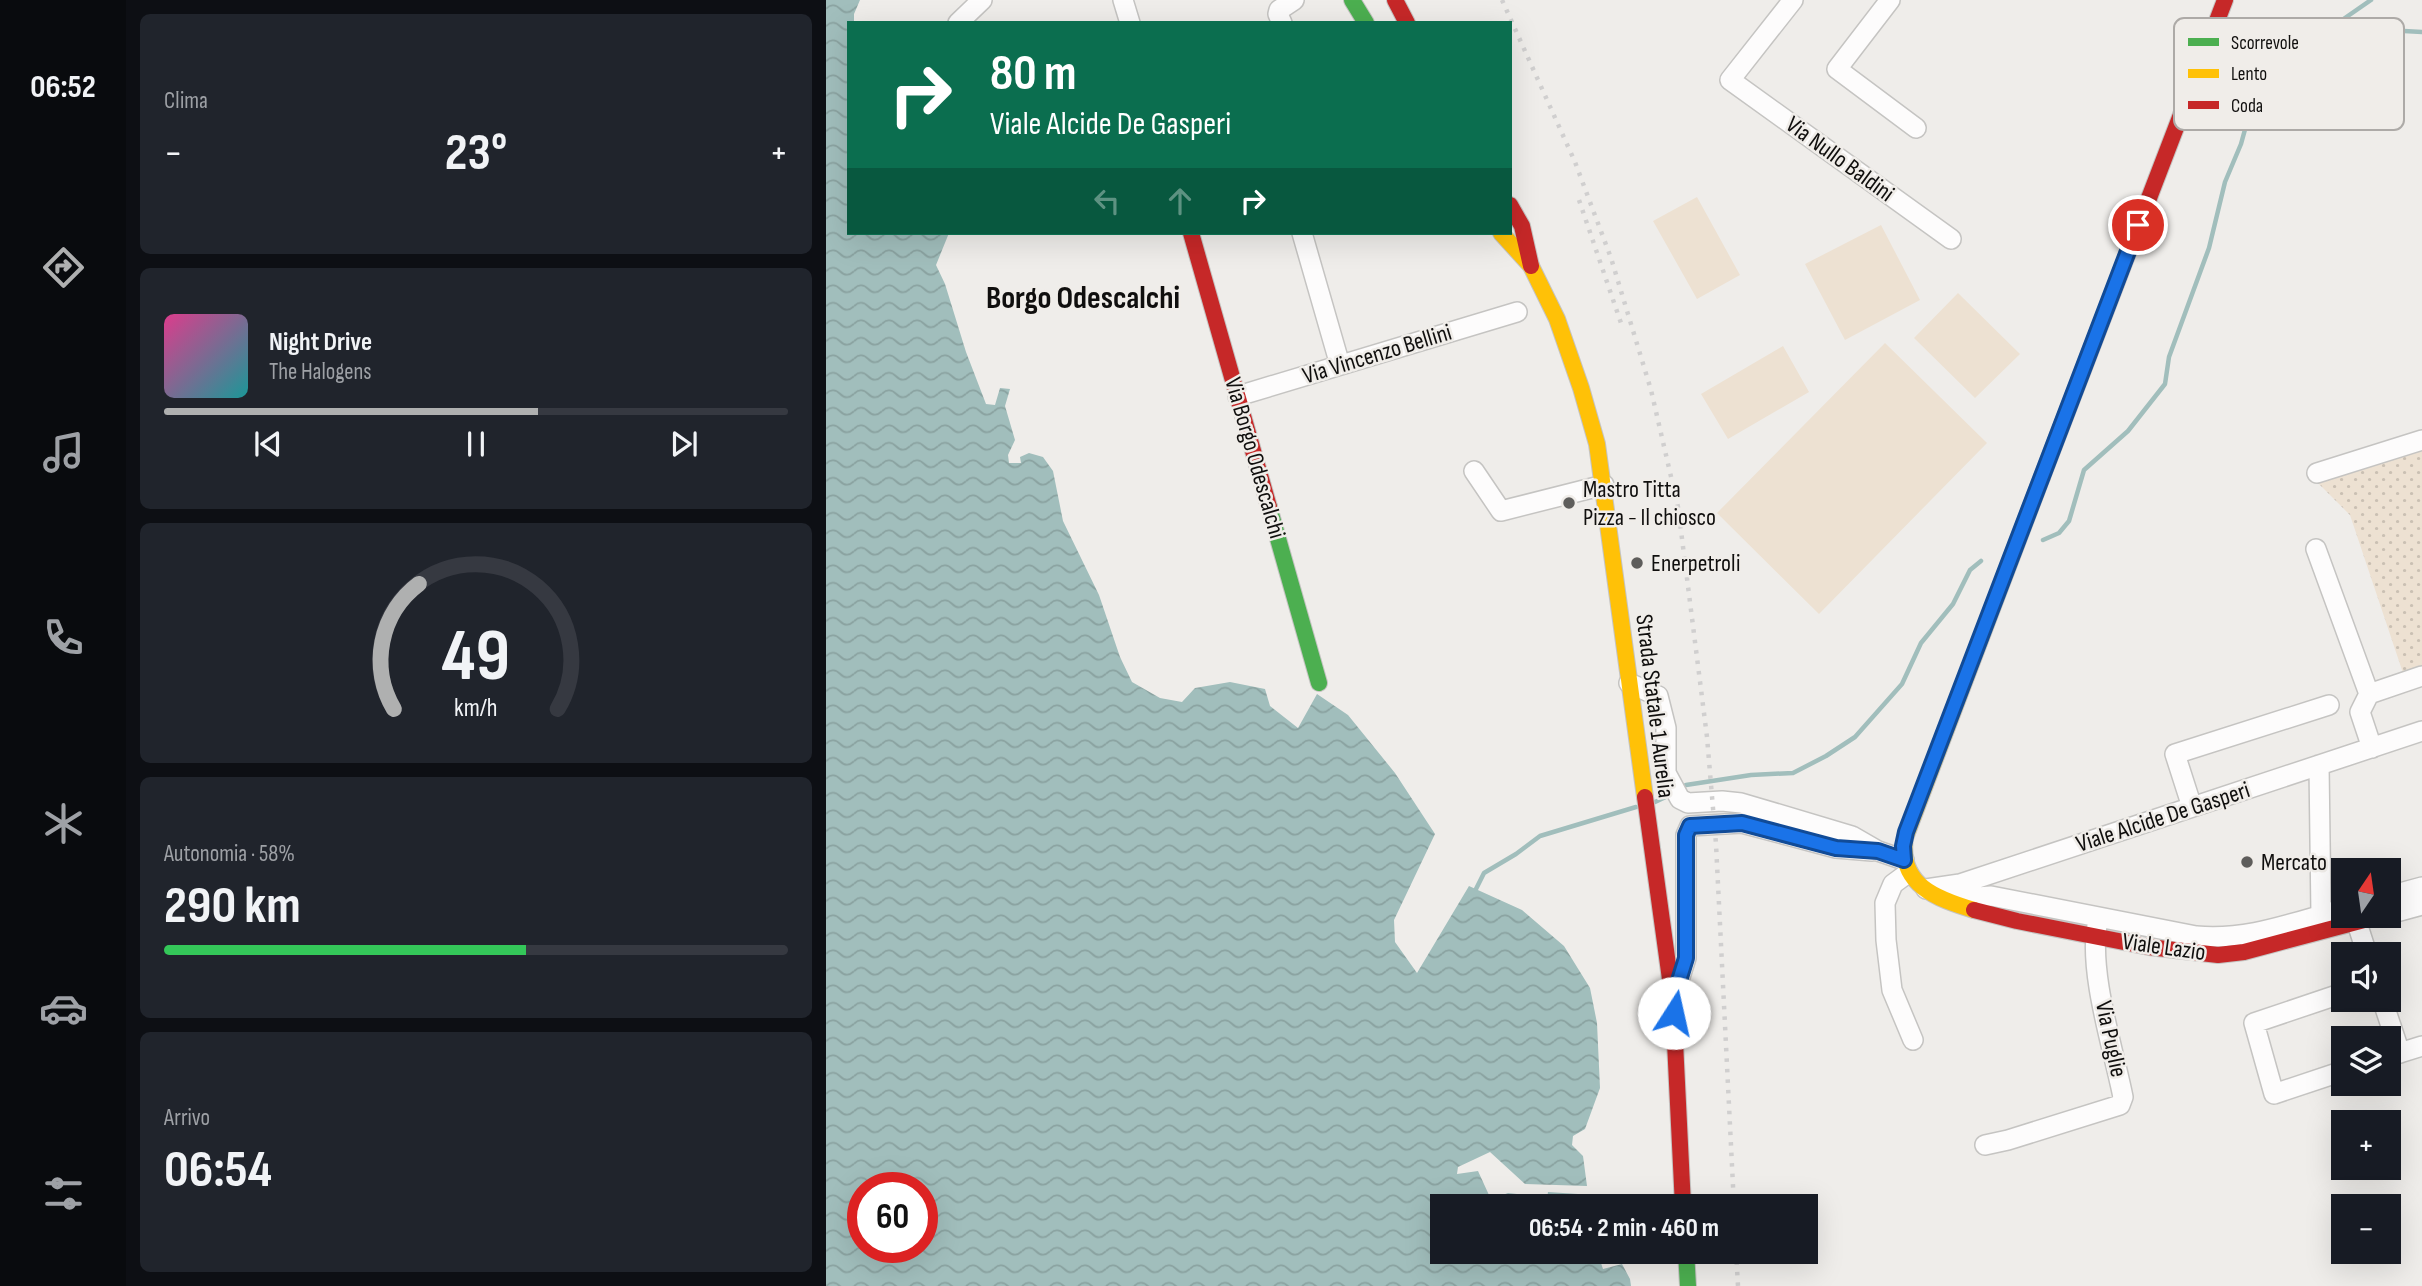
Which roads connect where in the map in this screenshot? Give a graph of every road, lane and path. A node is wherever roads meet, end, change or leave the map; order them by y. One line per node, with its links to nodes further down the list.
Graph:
1 (982, 0): 10 (street)
2 (1123, 0): 11 (street)
3 (1294, 0): 12 (street)
4 (1352, 0): 13 (street)
5 (1395, 0): 14 (street)
6 (1793, 0): 21 (street, Via Nullo Baldini)
7 (1890, 0): 15 (street)
8 (2225, 0): 9 (street)
9 (2218, 18)
10 (960, 21)
11 (1129, 21)
12 (1281, 21)
13 (1365, 21)
14 (1406, 21)
15 (1916, 128)
16 (2175, 130): 41 (street)
17 (1512, 208): 22 (street)
18 (1192, 235): 25 (street, Via Borgo Odescalchi)
19 (1303, 235): 24 (street)
20 (1503, 235): 22 (street)
21 (1951, 239)
22 (1531, 266): 29 (street, Strada Statale 1 Aurelia)
23 (1517, 312): 24 (street, Via Vincenzo Bellini)
24 (1340, 365): 25 (street, Via Vincenzo Bellini)
25 (1238, 396): 32 (street, Via Borgo Odescalchi)
26 (2422, 440): 28 (street)
27 (1474, 471): 29 (street)
28 (2317, 473)
29 (1604, 485): 33 (street, Strada Statale 1 Aurelia)
30 (2316, 550): 34 (street)
31 (2422, 676): 34 (street)
32 (1319, 683)
33 (1629, 683): 40 (street); 53 (street, Strada Statale 1 Aurelia)
34 (2368, 694): 37 (street)
35 (2329, 705): 39 (street)
36 (2422, 731): 37 (street, Viale Alcide De Gasperi)
37 (2372, 748): 38 (street, Viale Alcide De Gasperi)
38 (2319, 765): 39 (street, Viale Alcide De Gasperi); 48 (street)
39 (2192, 807): 43 (street, Viale Alcide De Gasperi)
40 (1878, 851): 41 (street); 53 (street)
41 (1906, 867): 43 (street); 54 (street)
42 (2422, 887): 44 (street)
43 (1926, 889): 45 (street, Viale Lazio)
44 (2401, 893)
45 (1945, 899): 51 (street, Viale Lazio)
46 (2422, 905): 47 (street)
47 (2401, 911)
48 (2321, 915): 49 (street, Viale Lazio); 51 (street, Viale Lazio)
49 (2331, 915)
50 (2331, 922): 51 (street, Viale Lazio)
51 (2097, 926): 58 (street, Via Puglie)
52 (2331, 997): 57 (street)
53 (1673, 1000): 59 (street, Strada Statale 1 Aurelia)
54 (1913, 1040)
55 (2422, 1046): 56 (street)
56 (2401, 1053)
57 (2331, 1075)
58 (1985, 1145)
59 (1683, 1194)
60 (1687, 1264): 61 (street)
61 (1688, 1286)

